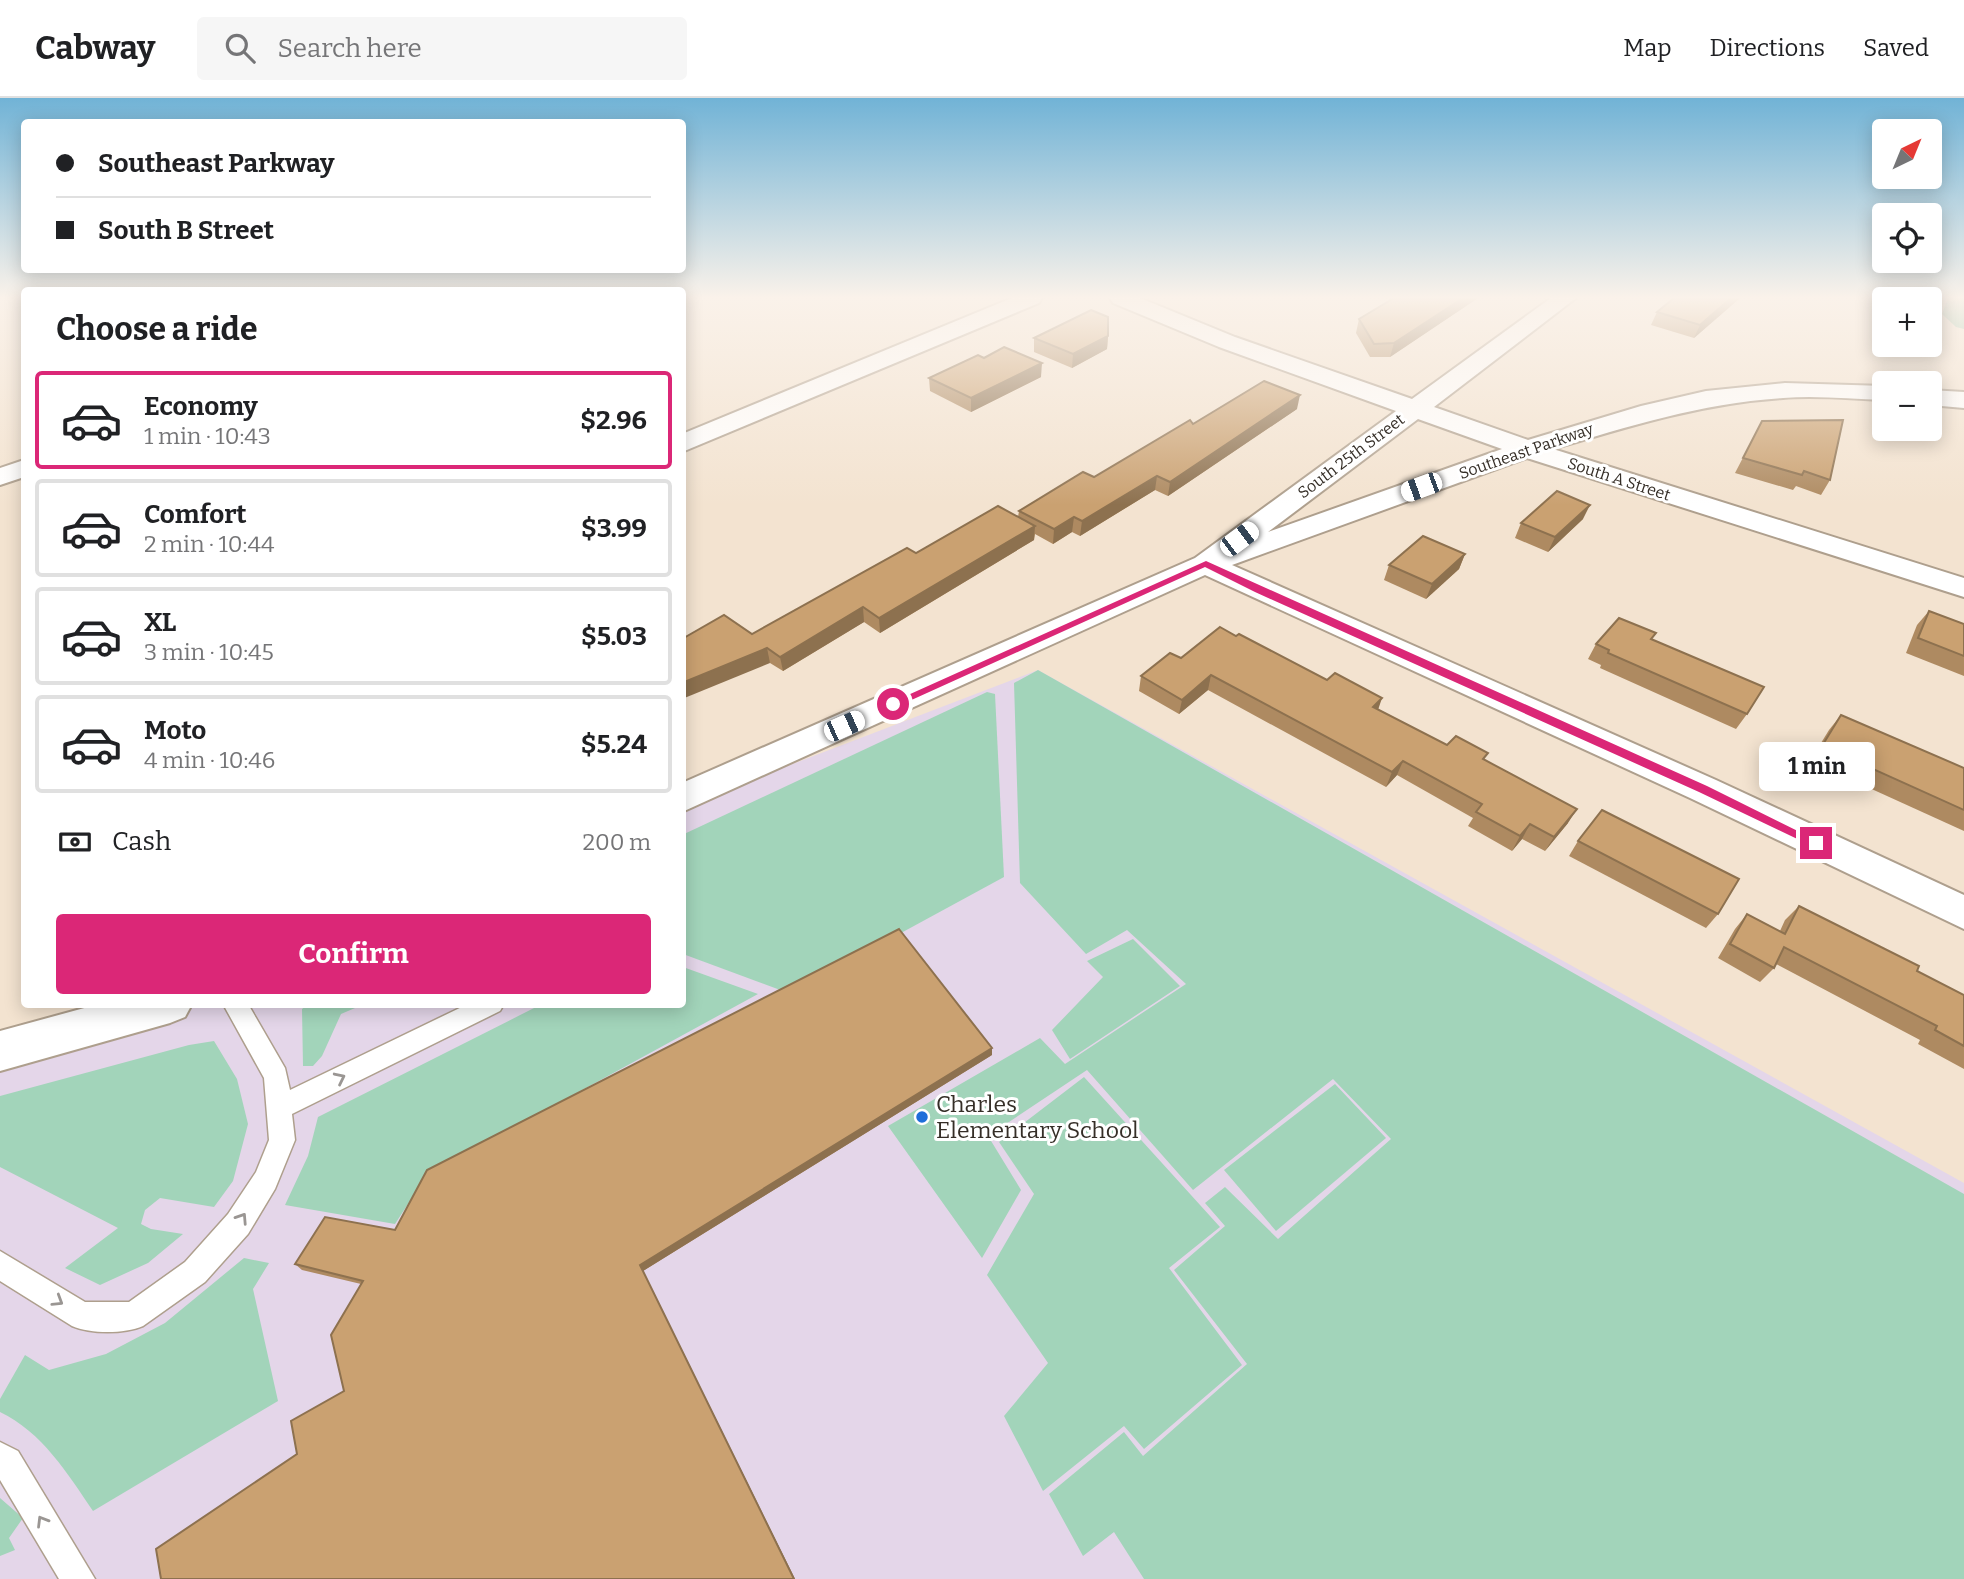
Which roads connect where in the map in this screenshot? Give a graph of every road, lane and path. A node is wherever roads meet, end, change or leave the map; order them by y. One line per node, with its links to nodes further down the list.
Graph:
1 (866, 367): 8 (street)
2 (1299, 367): 7 (street, South A Street)
3 (1471, 367): 7 (street, South 25th Street)
4 (1872, 393): 9 (street, Southeast Parkway)
5 (1942, 398): 6 (street)
6 (1964, 400)
7 (1416, 408): 9 (street, South A Street); 12 (street, South 25th Street)
8 (686, 442)
9 (1529, 448): 12 (street, Southeast Parkway); 13 (street, South A Street)
10 (21, 469): 11 (street)
11 (0, 477)
12 (1206, 564): 14 (street, Southeast Parkway); 15 (street)
13 (1964, 588)
14 (686, 797)
15 (1964, 913)
16 (156, 1008): 19 (street)
17 (237, 1008): 20 (lane)
18 (484, 1008): 20 (lane, one-way to 18)
19 (0, 1051)
20 (279, 1108): 21 (lane, one-way to 20)
21 (0, 1265)
22 (0, 1458): 23 (lane, one-way to 22)
23 (78, 1579)

